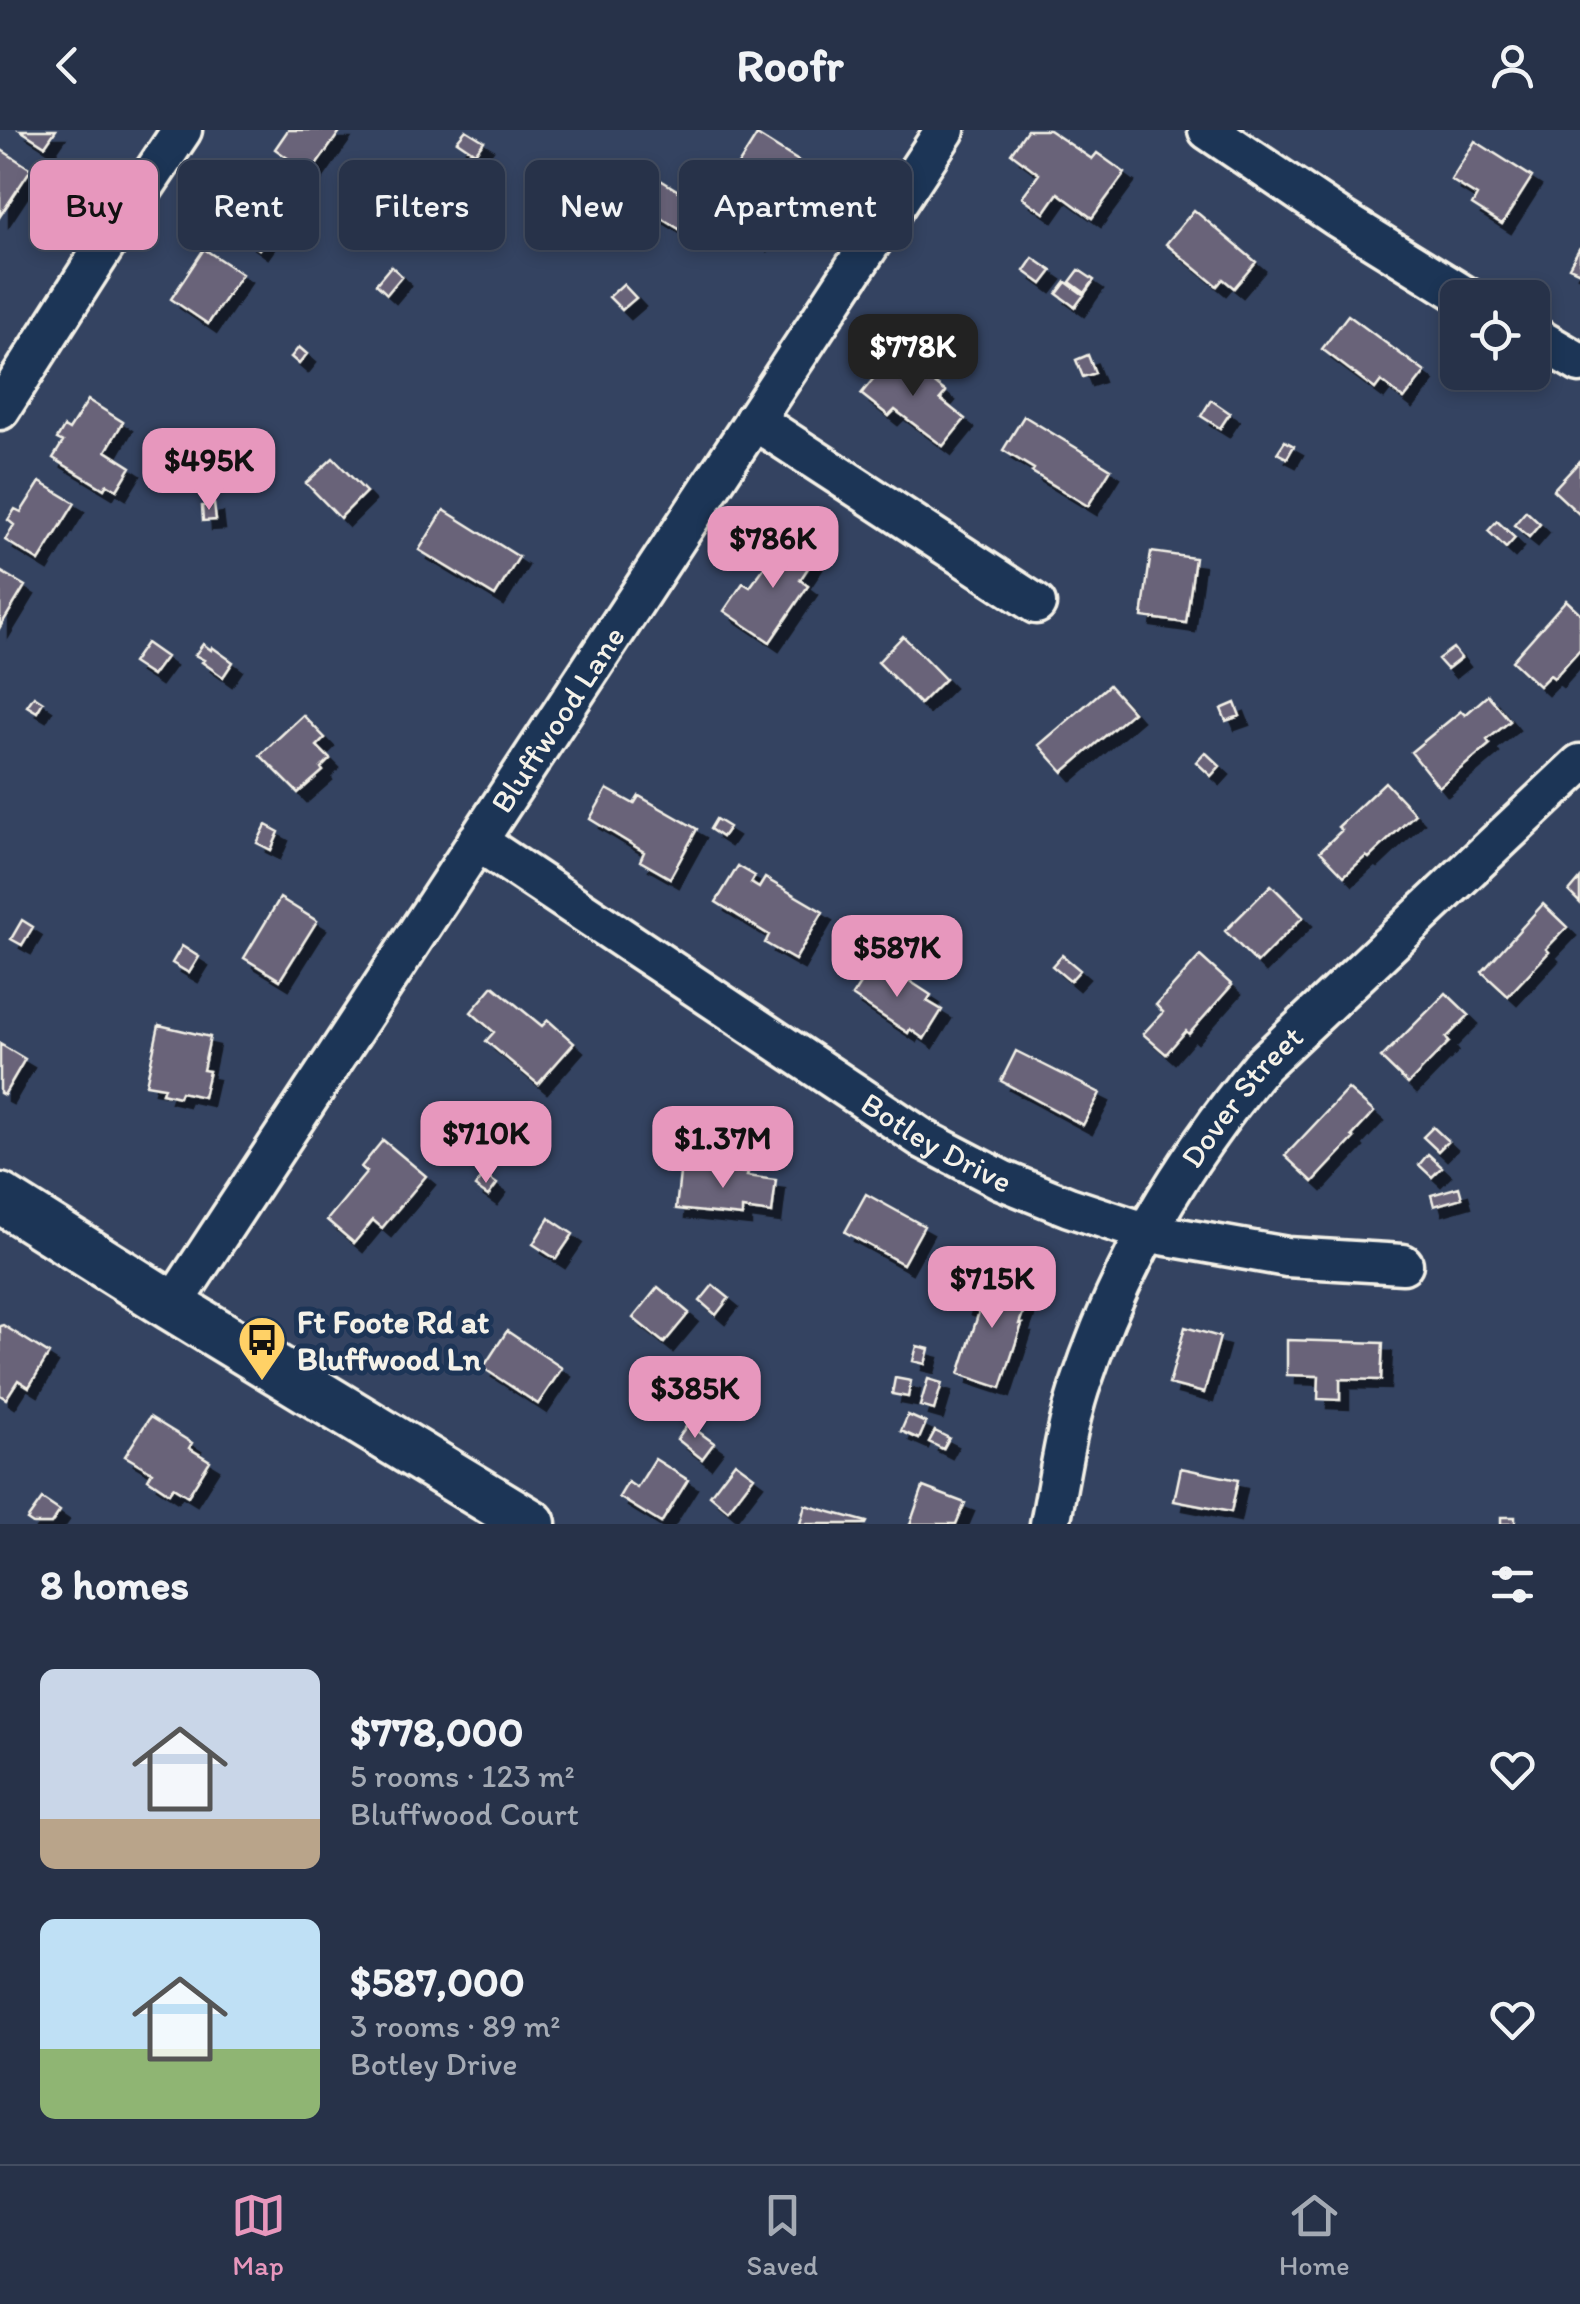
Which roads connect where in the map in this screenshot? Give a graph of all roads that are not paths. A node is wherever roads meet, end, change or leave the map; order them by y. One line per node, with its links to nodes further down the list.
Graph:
1 (182, 130): 7 (street)
2 (944, 130): 8 (street, Bluffwood Lane)
3 (1208, 130): 4 (street)
4 (1440, 281)
5 (1550, 346): 6 (street)
6 (1580, 363)
7 (0, 410)
8 (754, 420): 9 (street); 11 (street, Bluffwood Lane)
9 (1036, 604)
10 (1580, 764): 13 (street, Dover Street)
11 (477, 841): 13 (street, Botley Drive); 15 (street, Bluffwood Lane)
12 (0, 1198): 15 (street)
13 (1145, 1232): 14 (street, Botley Drive); 17 (street, Dover Street)
14 (1403, 1264)
15 (172, 1306): 16 (street)
16 (531, 1524)
17 (1050, 1524)

